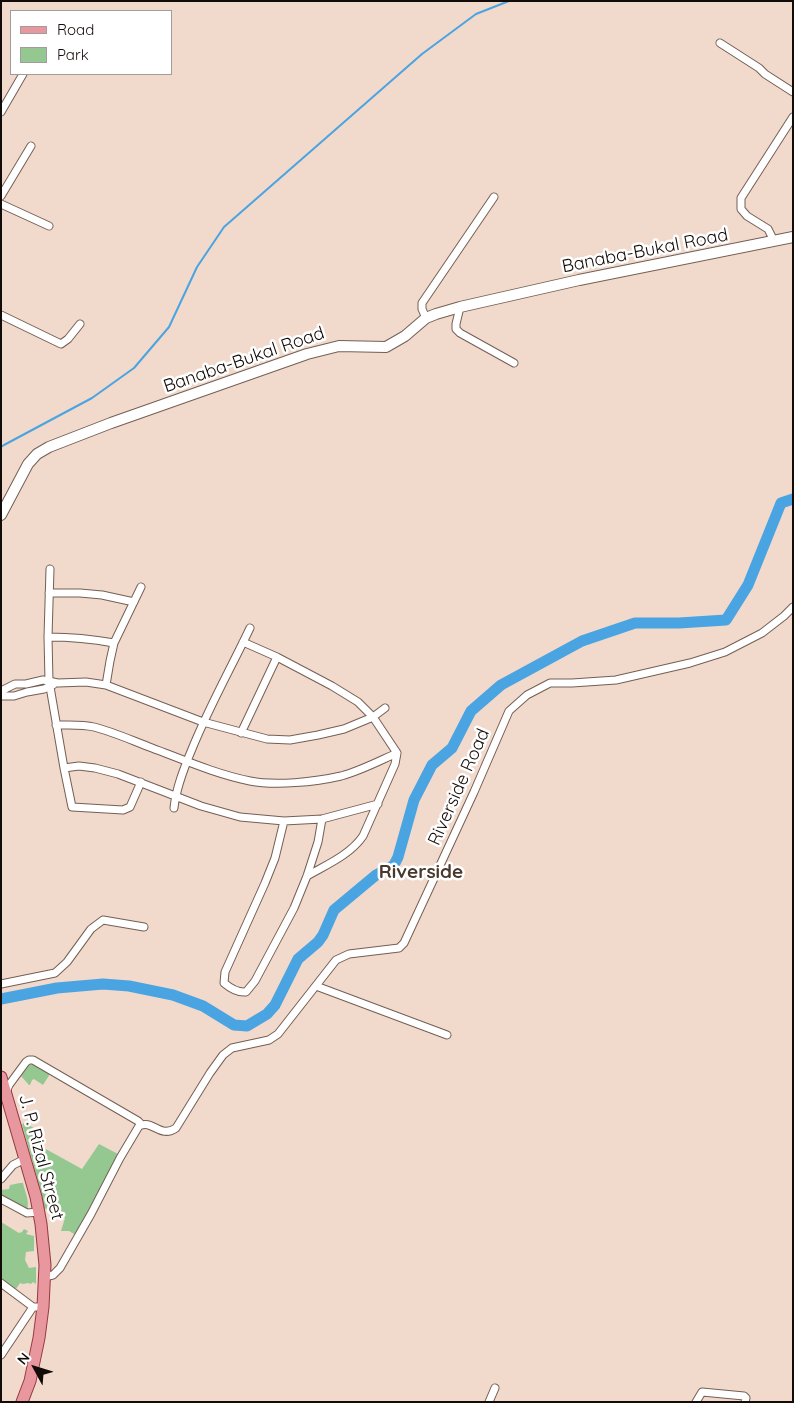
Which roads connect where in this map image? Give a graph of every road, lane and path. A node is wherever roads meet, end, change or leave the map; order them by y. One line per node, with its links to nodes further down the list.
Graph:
1 (720, 43): 3 (street)
2 (22, 75): 4 (street)
3 (793, 92)
4 (1, 112)
5 (793, 116): 12 (street)
6 (31, 146): 7 (street)
7 (1, 196)
8 (494, 197): 15 (street)
9 (1, 204): 10 (street)
10 (49, 226)
11 (793, 237): 12 (street, Banaba-Bukal Road)
12 (774, 241): 13 (street, Banaba-Bukal Road)
13 (460, 307): 15 (street, Banaba-Bukal Road); 17 (street)
14 (1, 315): 16 (street)
15 (426, 318): 18 (street, Banaba-Bukal Road)
16 (80, 324)
17 (514, 363)
18 (1, 515)
19 (50, 570): 21 (street)
20 (141, 587): 22 (street)
21 (49, 593): 22 (street); 25 (street)
22 (134, 602): 27 (street)
23 (793, 608): 51 (street, Riverside Road)
24 (250, 628): 26 (street)
25 (48, 637): 27 (street); 29 (street)
26 (243, 642): 28 (street); 36 (street)
27 (114, 644): 30 (street)
28 (277, 658): 35 (street); 38 (street)
29 (49, 684): 30 (street); 31 (street); 37 (street)
30 (106, 685): 36 (street)
31 (27, 688): 32 (street); 33 (street)
32 (1, 690)
33 (1, 696)
34 (385, 708): 35 (street)
35 (373, 717): 38 (street); 39 (street)
36 (203, 722): 38 (street); 40 (street)
37 (56, 725): 40 (street); 41 (street)
38 (241, 733)
39 (397, 752): 40 (street); 44 (street)
40 (187, 761): 43 (street)
41 (64, 768): 42 (street); 42 (street)
42 (141, 782): 43 (street)
43 (176, 796): 45 (street); 47 (street)
44 (378, 804): 46 (street); 48 (street)
45 (174, 808)
46 (322, 819): 47 (street); 48 (street)
47 (284, 821): 48 (street)
48 (307, 876)
49 (144, 927): 50 (street)
50 (1, 984)
51 (316, 986): 52 (street); 55 (street, Riverside Road)
52 (447, 1035)
53 (1, 1077): 54 (main road, J. P. Rizal Street)
54 (3, 1096): 55 (street, Riverside Road); 56 (main road, J. P. Rizal Street)
55 (142, 1124): 60 (street)
56 (23, 1159): 57 (street); 59 (main road, J. P. Rizal Street)
57 (1, 1179)
58 (1, 1199): 59 (street)
59 (37, 1212): 60 (main road, J. P. Rizal Street)
60 (44, 1277): 62 (main road, J. P. Rizal Street)
61 (1, 1283): 62 (street)
62 (38, 1307): 63 (street); 65 (main road, J. P. Rizal Street)
63 (1, 1355)
64 (495, 1388): 66 (street)
65 (22, 1402)
66 (489, 1402)
67 (696, 1402): 68 (street)
68 (745, 1402)

